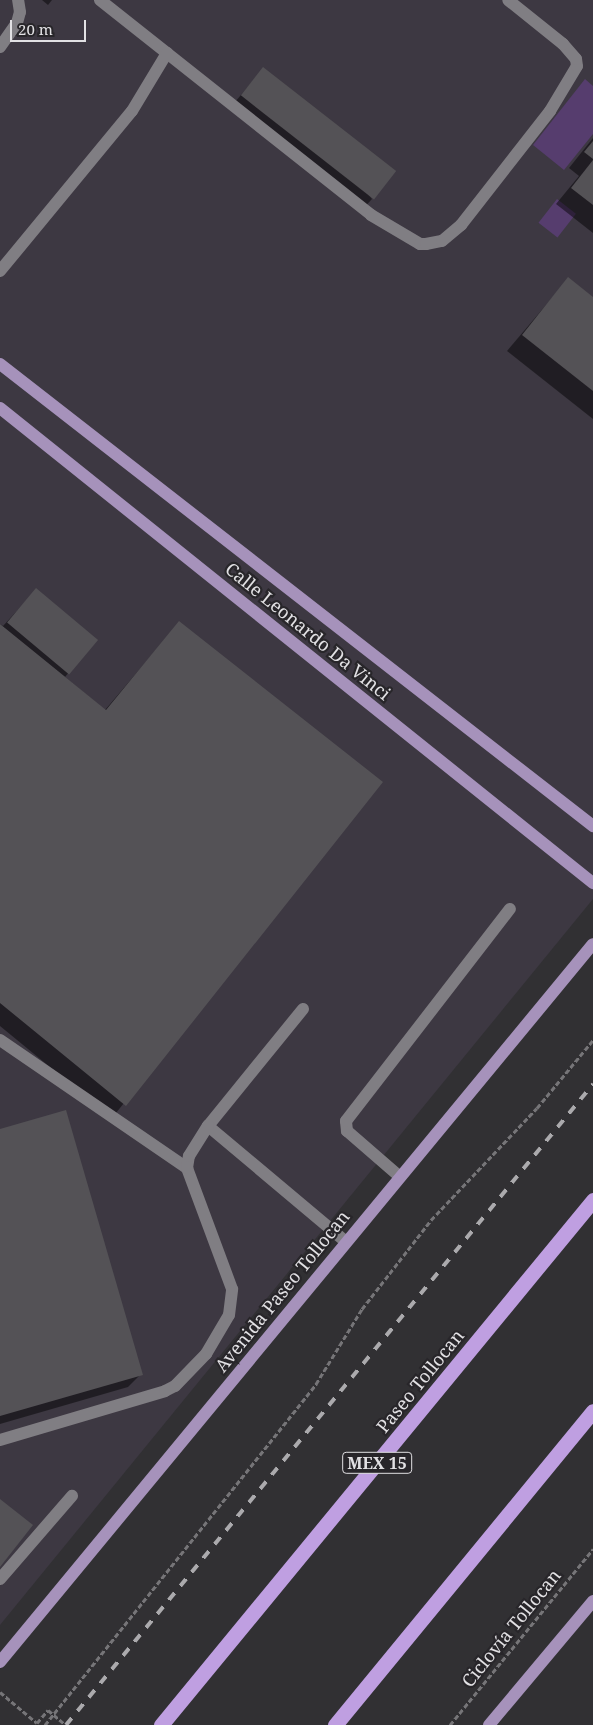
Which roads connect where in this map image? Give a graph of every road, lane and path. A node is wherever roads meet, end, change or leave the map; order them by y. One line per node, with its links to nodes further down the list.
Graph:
1 (18, 0): 4 (lane)
2 (100, 0): 5 (lane)
3 (508, 0): 5 (lane)
4 (0, 47)
5 (167, 53): 6 (lane)
6 (0, 271)
7 (0, 364): 9 (main road, Calle Leonardo Da Vinci)
8 (0, 408): 10 (main road, Calle Leonardo Da Vinci)
9 (593, 826)
10 (593, 883)
11 (510, 909): 18 (lane)
12 (593, 944): 18 (main road, Avenida Paseo Tollocan)
13 (302, 1009): 16 (lane)
14 (0, 1040): 17 (lane)
15 (593, 1040): 29 (path)
16 (208, 1126): 17 (lane); 20 (lane)
17 (187, 1168): 22 (lane)
18 (399, 1176): 20 (main road, Avenida Paseo Tollocan)
19 (593, 1200): 31 (highway, Paseo Tollocan / MEX 15)
20 (345, 1241): 27 (main road, Avenida Paseo Tollocan)
21 (593, 1411): 32 (highway)
22 (0, 1440)
23 (72, 1496): 25 (lane)
24 (593, 1549): 33 (path, Ciclovía Tollocan)
25 (0, 1579)
26 (593, 1601): 34 (main road)
27 (0, 1662)
28 (0, 1692): 30 (path)
29 (45, 1725)
30 (66, 1725)
31 (160, 1725)
32 (335, 1725)
33 (450, 1725)
34 (490, 1725)

